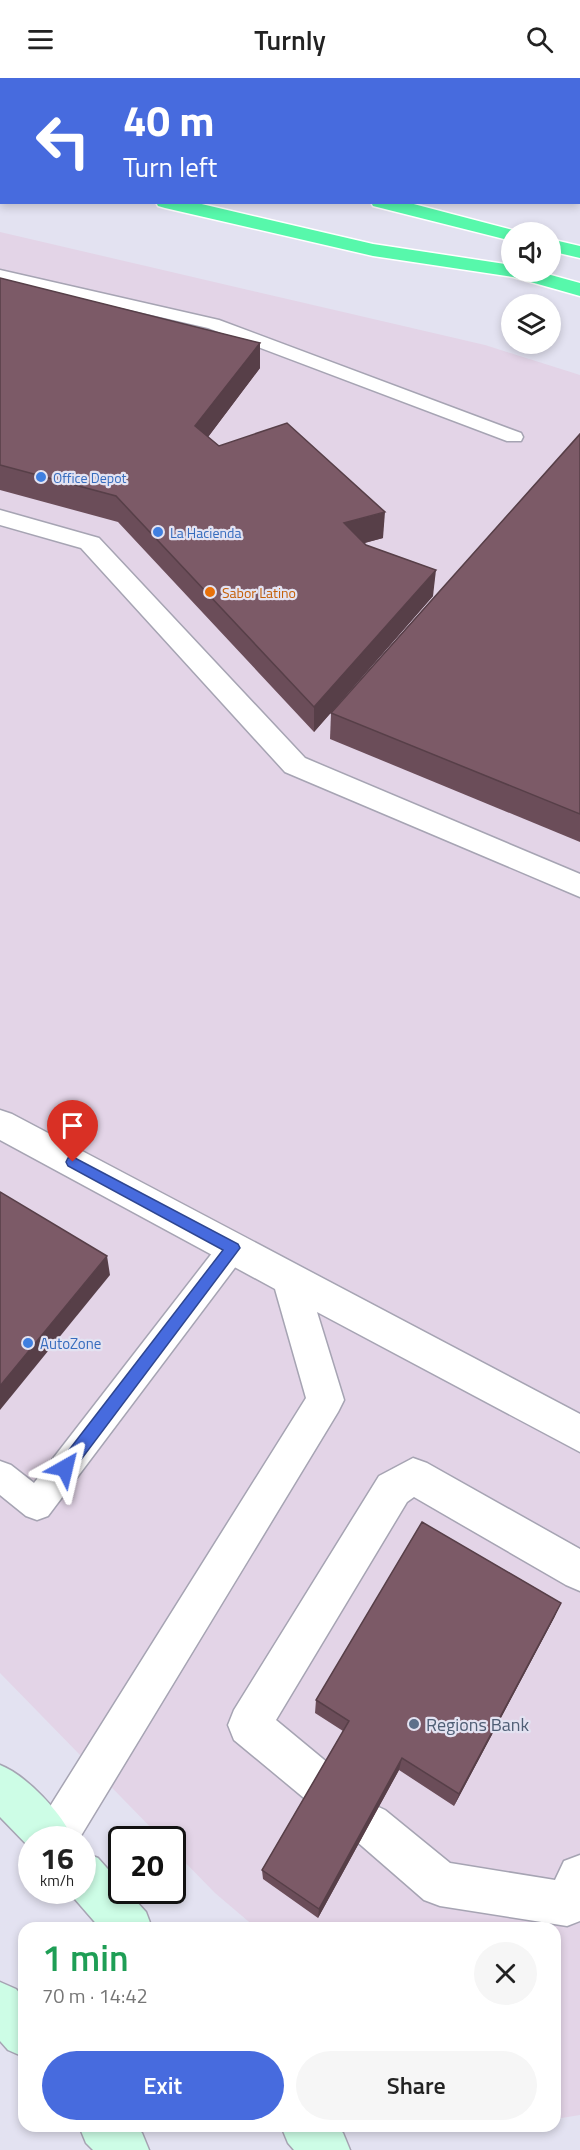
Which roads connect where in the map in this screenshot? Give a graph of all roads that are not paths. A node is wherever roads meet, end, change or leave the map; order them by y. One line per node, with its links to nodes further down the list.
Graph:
1 (174, 204): 8 (highway)
2 (238, 204): 7 (highway)
3 (388, 204): 4 (highway)
4 (501, 232)
5 (561, 248): 6 (highway)
6 (580, 252)
7 (501, 267)
8 (501, 269)
9 (0, 275): 12 (lane)
10 (553, 282): 11 (highway)
11 (580, 290)
12 (514, 437)
13 (0, 517): 14 (street)
14 (580, 886)
15 (0, 1124): 16 (street)
16 (233, 1248): 17 (street); 19 (lane)
17 (290, 1279): 18 (street); 25 (street)
18 (580, 1434)
19 (0, 1476)
20 (580, 1571): 21 (street)
21 (319, 1783)
22 (0, 1786): 24 (main road)
23 (370, 1825): 26 (street)
24 (39, 1826)
25 (60, 1826)
26 (580, 1877)
27 (96, 1890): 28 (main road)
28 (125, 1922)
29 (0, 2005): 30 (main road)
30 (18, 2027)
31 (108, 2132): 33 (main road)
32 (310, 2132): 34 (main road)
33 (125, 2150)
34 (326, 2150)

